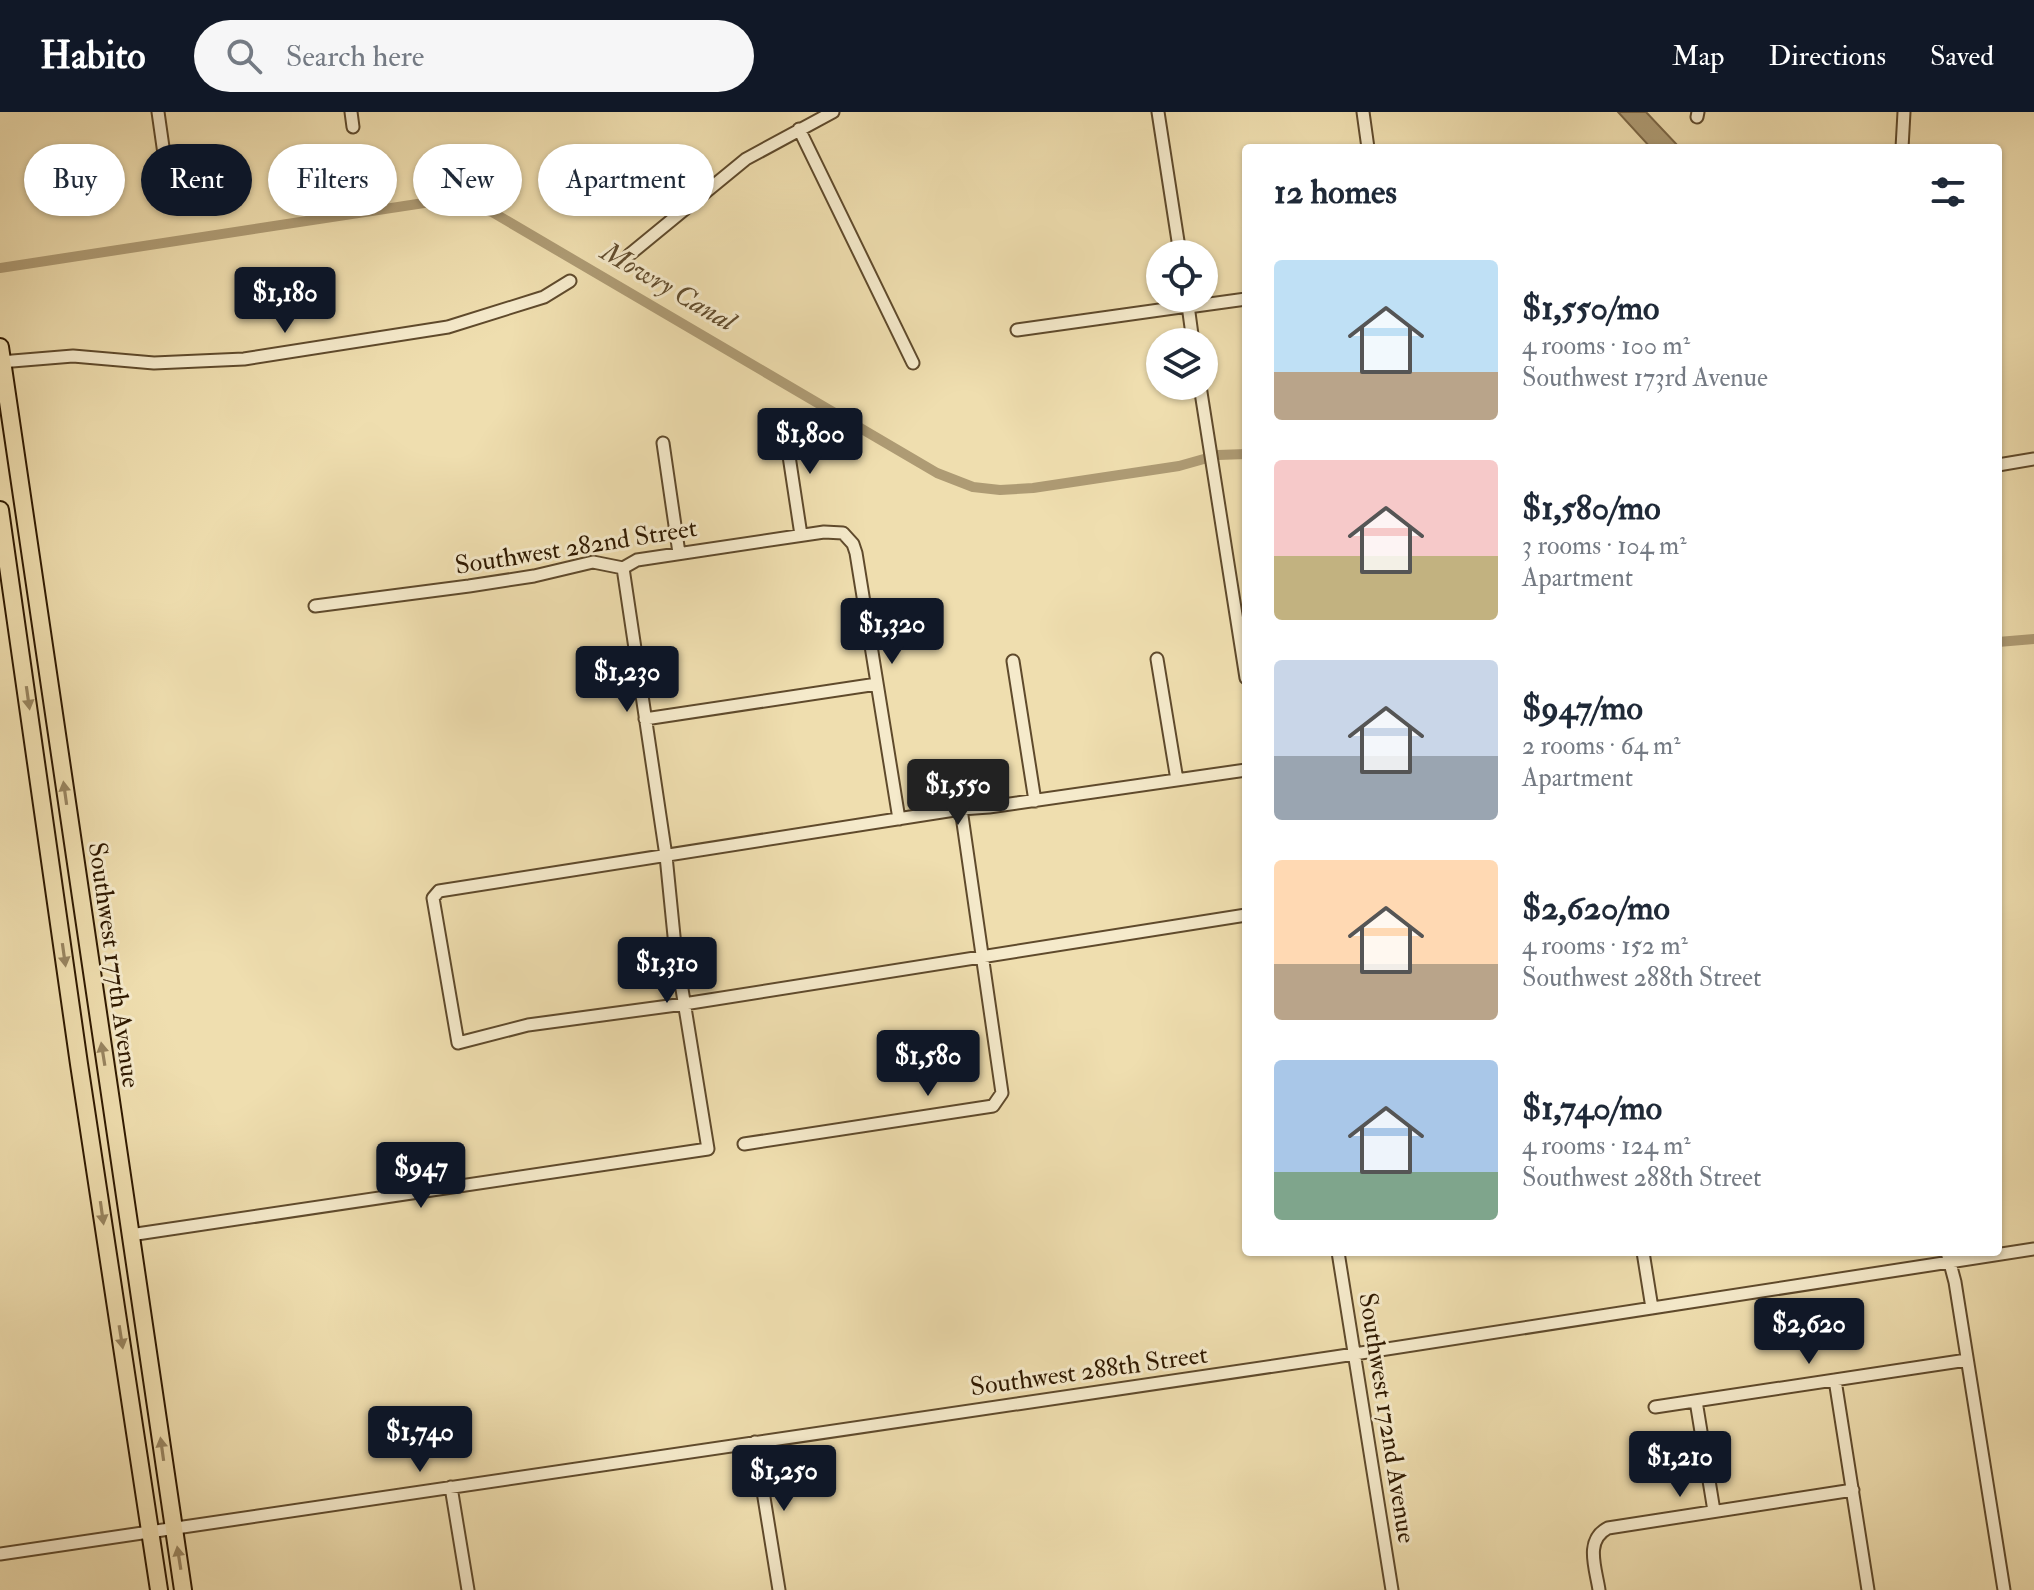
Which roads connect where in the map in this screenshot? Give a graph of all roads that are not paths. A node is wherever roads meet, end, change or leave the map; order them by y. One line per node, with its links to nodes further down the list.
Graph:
1 (158, 112): 9 (street)
2 (351, 112): 7 (street)
3 (833, 112): 8 (street)
4 (1158, 112): 12 (street)
5 (1363, 112): 10 (street)
6 (1904, 112): 11 (street)
7 (353, 127)
8 (799, 129): 13 (street); 20 (street)
9 (163, 144)
10 (1367, 144)
11 (1902, 144)
12 (1178, 240)
13 (629, 255)
14 (570, 281): 19 (street)
15 (1242, 299): 16 (street)
16 (1218, 301)
17 (1146, 310): 18 (street)
18 (1017, 330)
19 (1, 357): 35 (highway, Southwest 177th Avenue)
20 (913, 363)
21 (1202, 400): 32 (street)
22 (784, 423): 27 (street)
23 (663, 443): 28 (street)
24 (2034, 459): 25 (street)
25 (2002, 464)
26 (0, 510): 31 (highway, Southwest 177th Avenue)
27 (801, 535): 28 (street, Southwest 282nd Street); 36 (street, Southwest 282nd Street)
28 (679, 553): 29 (street, Southwest 282nd Street)
29 (623, 568): 30 (street, Southwest 282nd Street); 37 (street)
30 (315, 606)
31 (20, 639): 35 (highway); 65 (highway, Southwest 177th Avenue, one-way to 65)
32 (1242, 653)
33 (1157, 659): 39 (street)
34 (1013, 661): 40 (street)
35 (47, 666): 48 (highway, Southwest 177th Avenue, one-way to 35)
36 (877, 684): 37 (street); 42 (street)
37 (645, 719): 43 (street)
38 (1242, 771): 39 (street)
39 (1177, 780): 40 (street)
40 (1035, 801): 41 (street)
41 (961, 809): 42 (street); 45 (street)
42 (899, 819): 43 (street)
43 (666, 856): 46 (street); 46 (street)
44 (1242, 916): 45 (street)
45 (981, 956): 46 (street); 47 (street)
46 (684, 1004): 48 (street)
47 (744, 1144)
48 (130, 1235): 64 (highway, Southwest 177th Avenue, one-way to 48)
49 (2034, 1249): 50 (street, Southwest 288th Street)
50 (2002, 1252)
51 (1339, 1256): 55 (street, Southwest 172nd Avenue)
52 (1644, 1256): 54 (street)
53 (1949, 1257): 54 (street, Southwest 288th Street); 56 (street)
54 (1652, 1308): 55 (street, Southwest 288th Street)
55 (1354, 1354): 60 (street, Southwest 288th Street); 71 (street, Southwest 172nd Avenue)
56 (1967, 1360): 57 (street); 74 (street)
57 (1835, 1380): 58 (street); 62 (street)
58 (1696, 1401): 59 (street); 63 (street)
59 (1655, 1407)
60 (755, 1442): 61 (street, Southwest 288th Street); 70 (street)
61 (451, 1487): 64 (street, Southwest 288th Street); 69 (street)
62 (1853, 1490): 63 (street); 73 (street)
63 (1714, 1511): 72 (street)
64 (174, 1527): 65 (street, Southwest 288th Street); 68 (highway, Southwest 177th Avenue, one-way to 64)
65 (150, 1531): 66 (street, Southwest 288th Street); 67 (highway, Southwest 177th Avenue)
66 (0, 1554)
67 (159, 1590)
68 (183, 1590)
69 (468, 1590)
70 (779, 1590)
71 (1392, 1590)
72 (1599, 1590)
73 (1868, 1590)
74 (2004, 1590)

